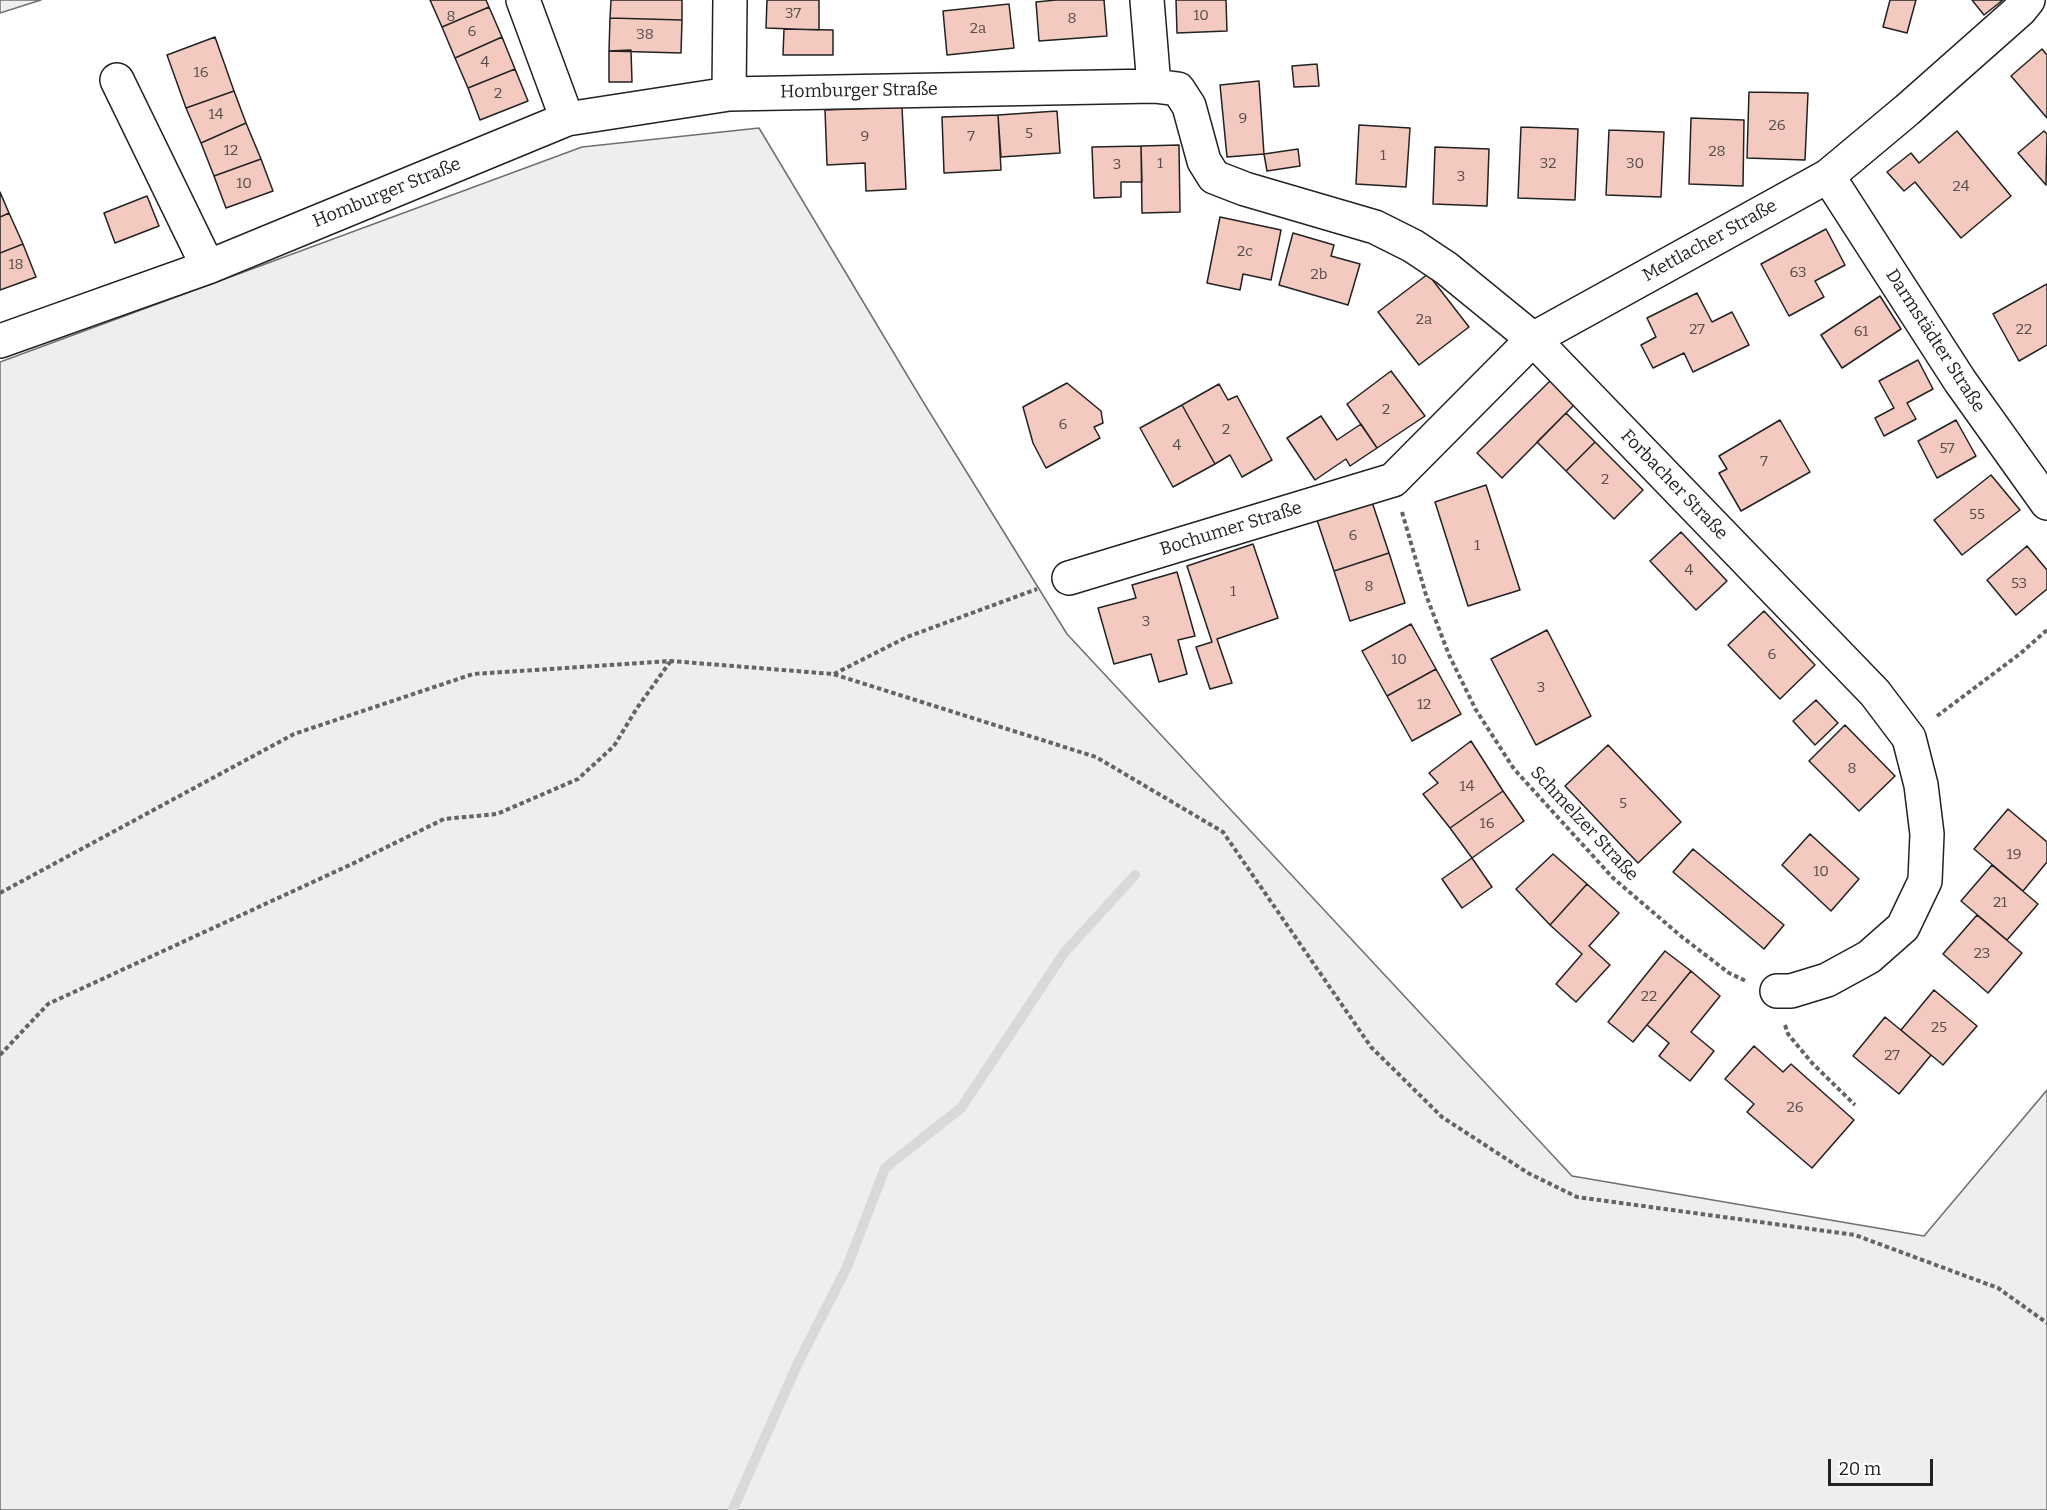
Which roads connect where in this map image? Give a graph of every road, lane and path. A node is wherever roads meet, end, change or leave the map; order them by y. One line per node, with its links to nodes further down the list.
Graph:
1 (523, 0): 8 (street)
2 (730, 0): 7 (street)
3 (1147, 0): 6 (street)
4 (2028, 0): 9 (street, Mettlacher Straße)
5 (117, 80): 10 (street)
6 (1154, 86): 7 (street, Homburger Straße); 11 (street, Forbacher Straße)
7 (729, 94): 8 (street, Homburger Straße)
8 (567, 119): 10 (street, Homburger Straße)
9 (1828, 176): 11 (street, Mettlacher Straße); 14 (street, Darmstädter Straße)
10 (208, 267): 12 (street, Homburger Straße)
11 (1533, 339): 13 (street, Mettlacher Straße); 19 (street, Forbacher Straße)
12 (0, 341)
13 (1393, 480): 15 (street, Bochumer Straße); 21 (path, Schmelzer Straße)
14 (2047, 503)
15 (1069, 578): 18 (path)
16 (2047, 630): 19 (path)
17 (671, 661): 18 (path); 20 (path); 22 (path)
18 (833, 674): 24 (path)
19 (1909, 738): 21 (street, Forbacher Straße)
20 (0, 893)
21 (1777, 991): 23 (path)
22 (0, 1055)
23 (1855, 1105)
24 (2047, 1323)

